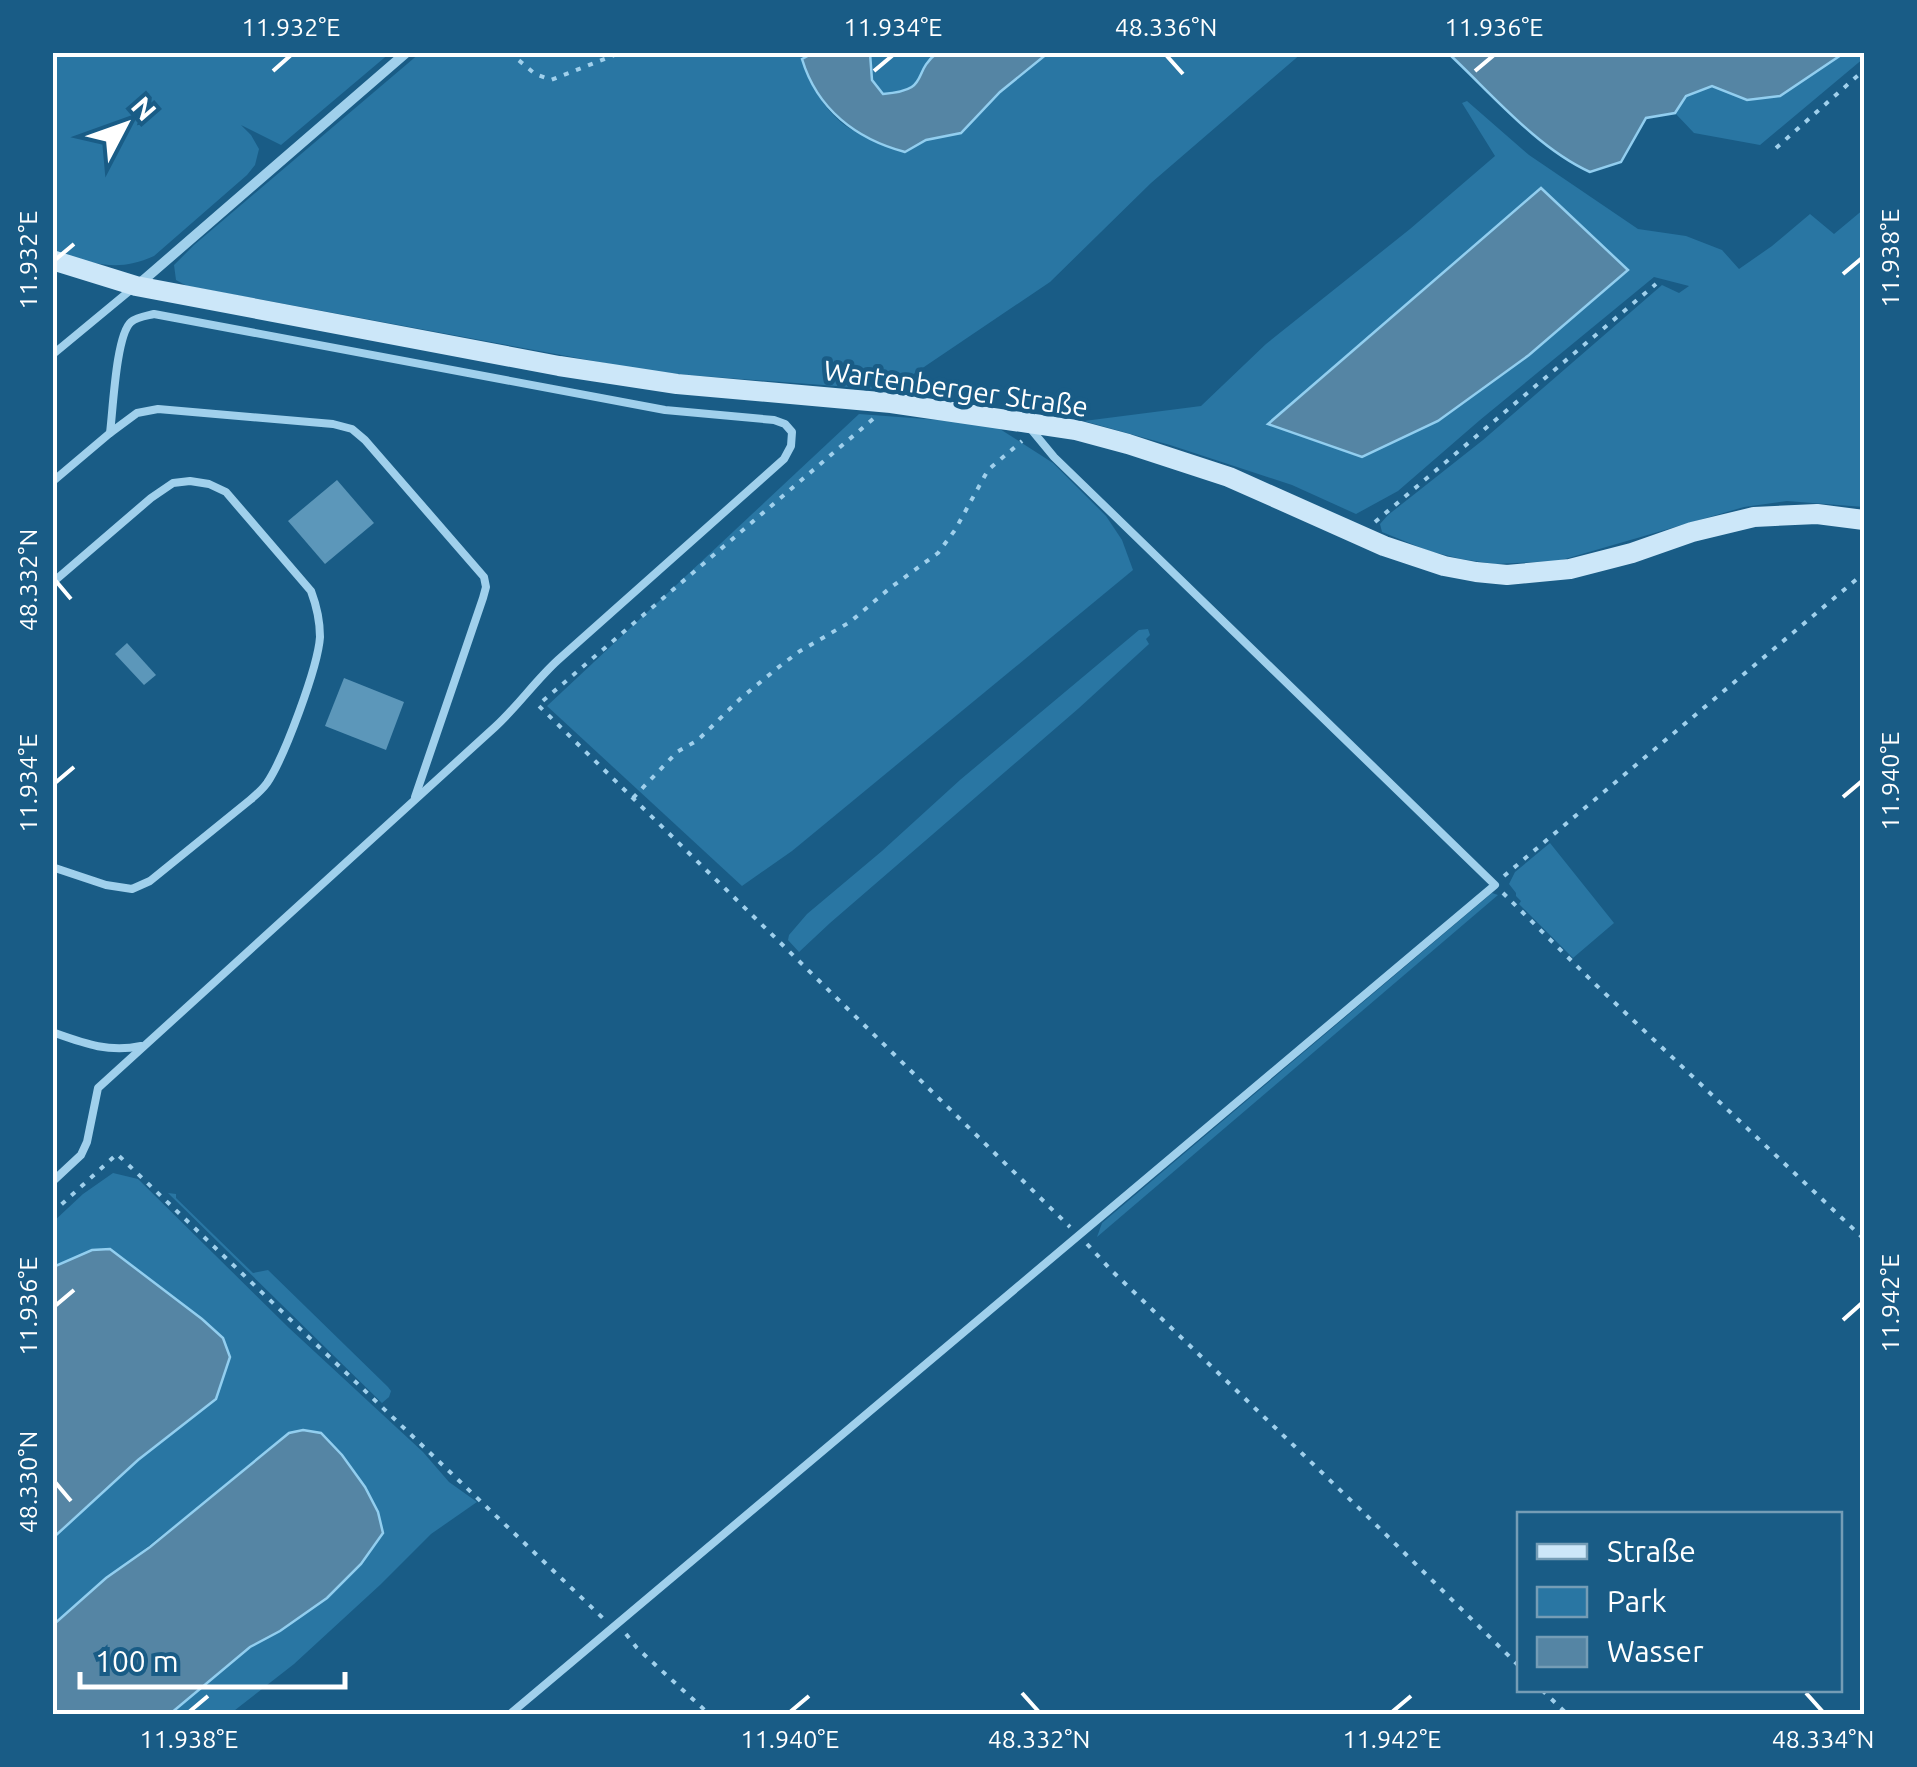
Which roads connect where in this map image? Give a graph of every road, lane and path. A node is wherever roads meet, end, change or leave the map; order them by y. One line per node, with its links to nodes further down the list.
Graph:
1 (407, 52): 8 (street)
2 (509, 52): 3 (path)
3 (622, 52)
4 (1864, 70): 5 (path)
5 (1776, 148)
6 (52, 260): 8 (main road, Wartenberger Straße)
7 (1656, 284): 15 (path)
8 (136, 286): 9 (lane); 10 (main road, Wartenberger Straße)
9 (52, 356)
10 (892, 403): 11 (main road, Wartenberger Straße); 18 (path)
11 (1029, 427): 15 (main road, Wartenberger Straße); 18 (path); 21 (lane)
12 (110, 432): 13 (lane); 19 (lane); 19 (lane)
13 (52, 482)
14 (1864, 520): 15 (main road, Wartenberger Straße)
15 (1359, 534)
16 (1864, 572): 21 (path)
17 (52, 583): 20 (lane)
18 (632, 798): 26 (path)
19 (413, 802): 23 (lane)
20 (52, 867)
21 (1494, 884): 26 (lane); 27 (path)
22 (52, 1032): 23 (lane)
23 (145, 1046): 24 (lane)
24 (52, 1182)
25 (52, 1213): 28 (path)
26 (1080, 1236): 28 (lane); 29 (path)
27 (1864, 1239)
28 (614, 1627): 31 (lane); 32 (path)
29 (1517, 1665)
30 (1544, 1692): 33 (path)
31 (510, 1714)
32 (708, 1714)
33 (1567, 1714)

